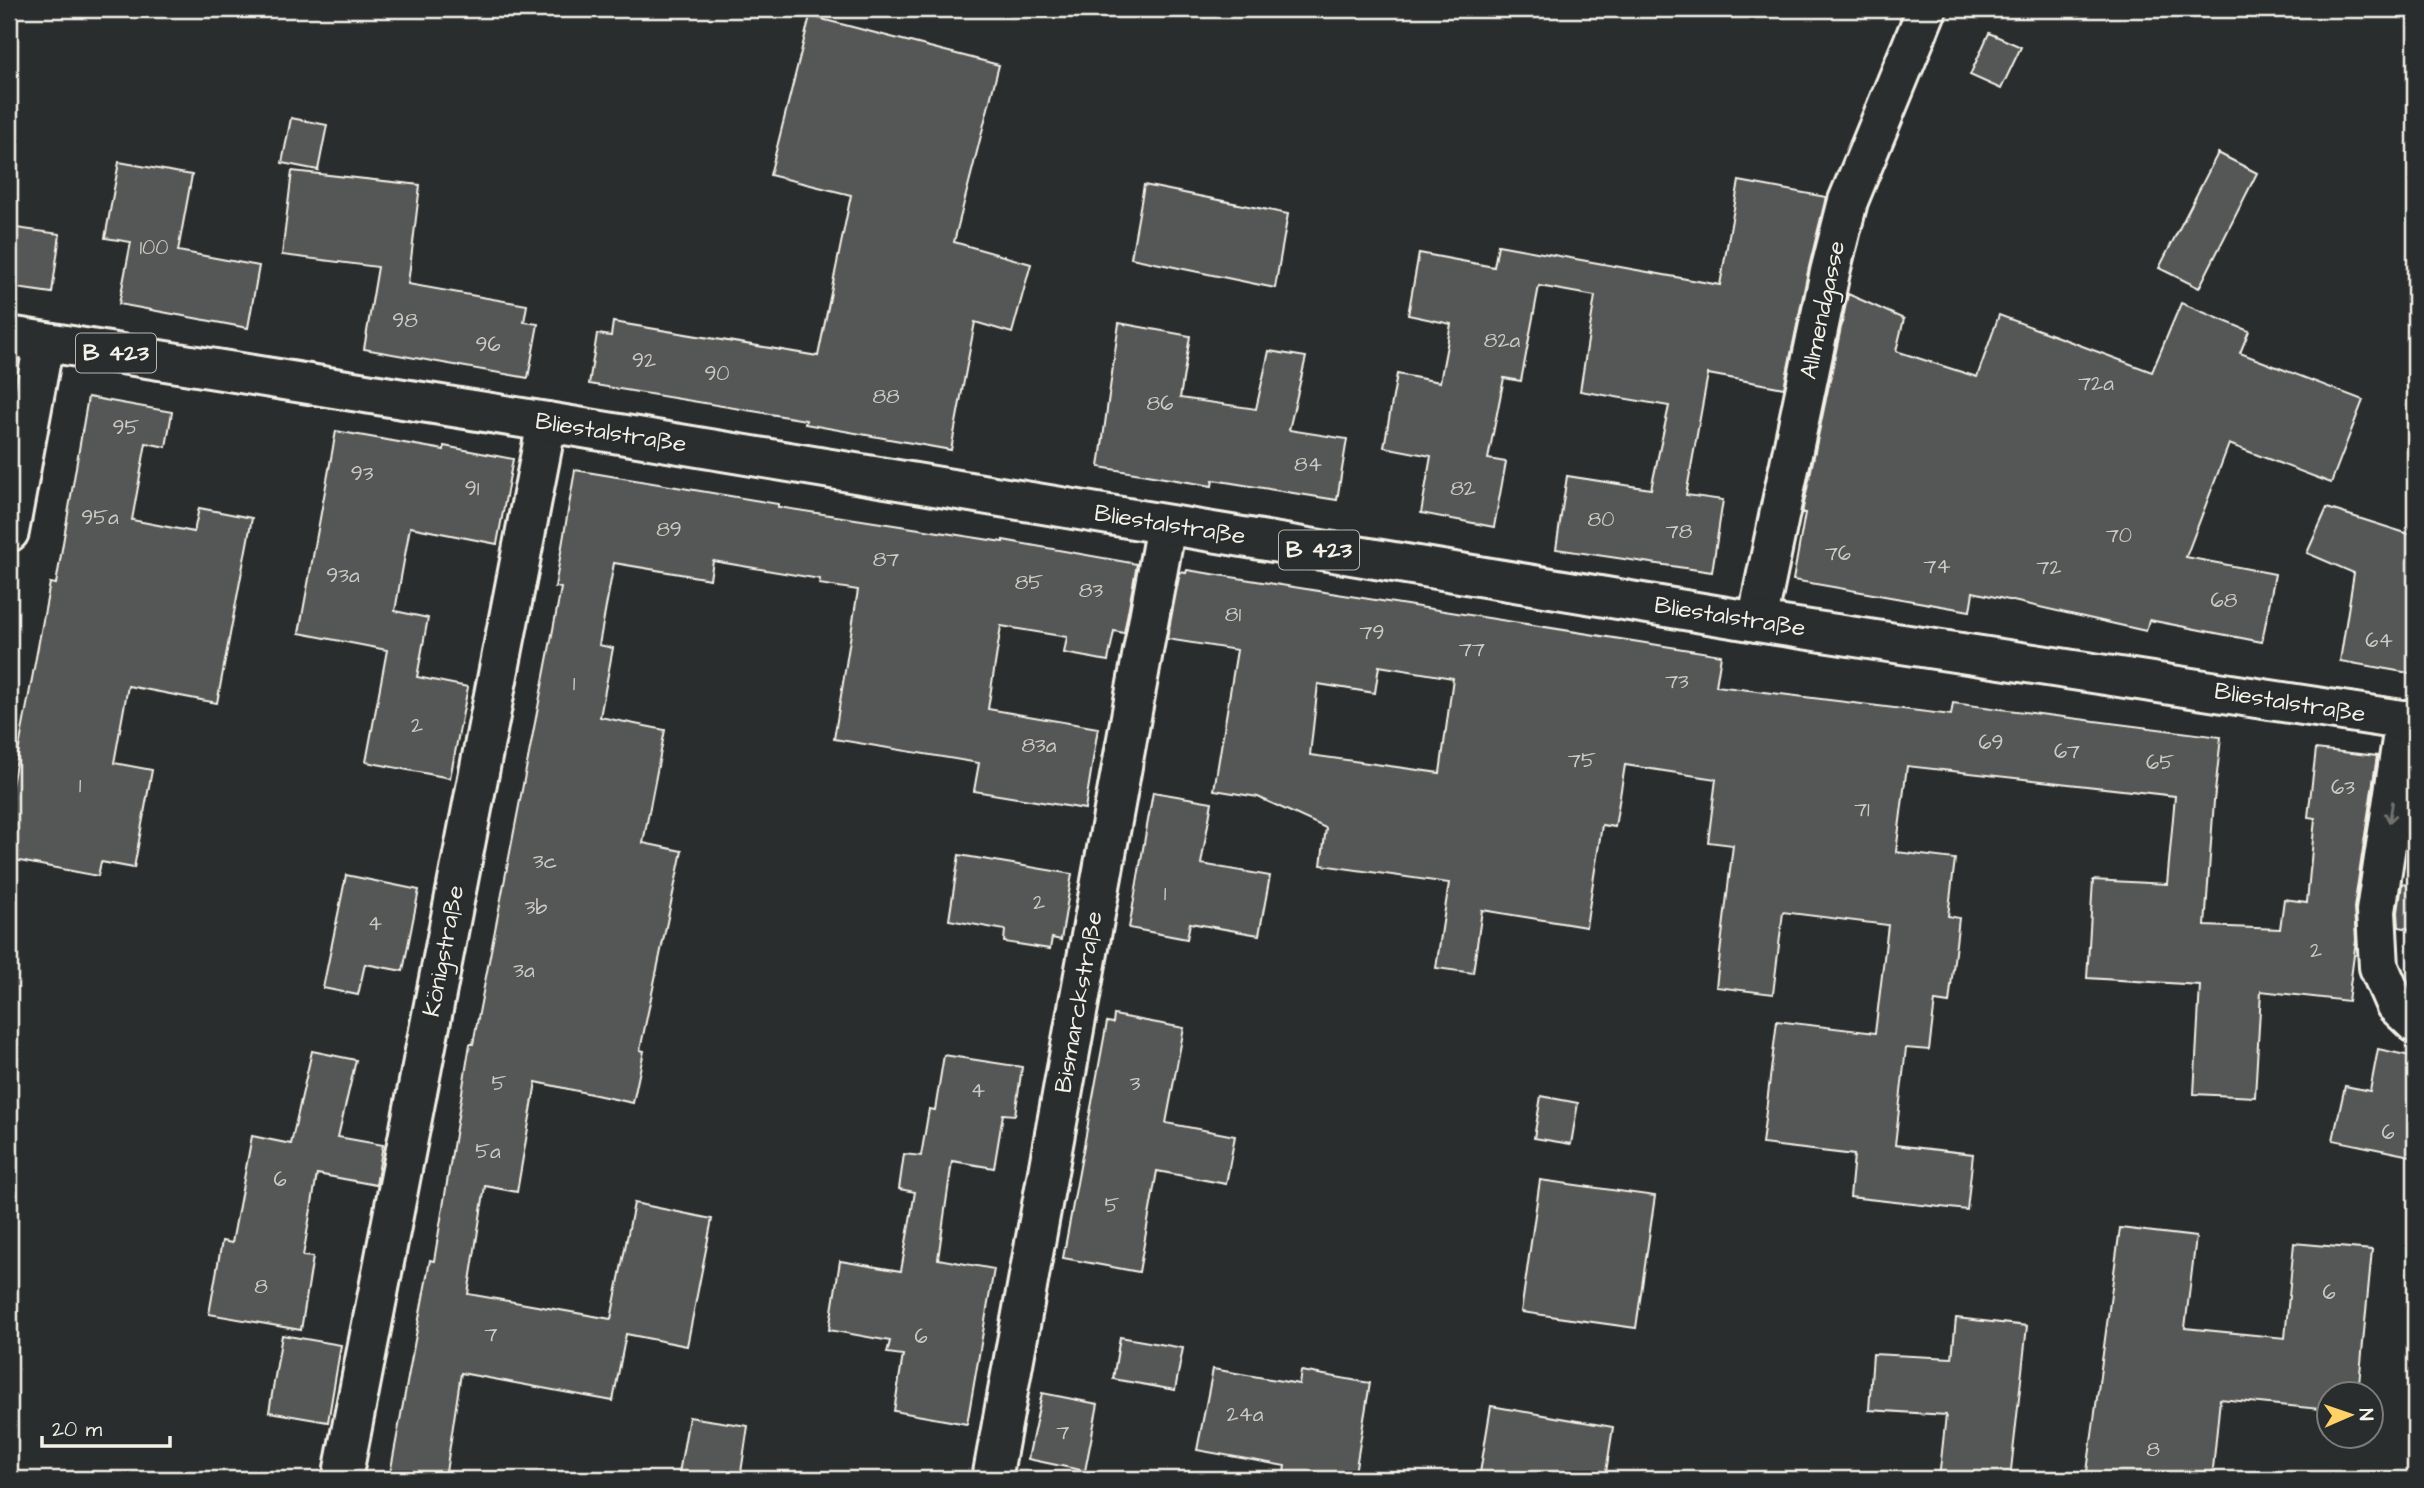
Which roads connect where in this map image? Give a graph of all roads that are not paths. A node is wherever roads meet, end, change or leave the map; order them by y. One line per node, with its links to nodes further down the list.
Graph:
1 (1927, 9): 6 (street, Allmendgasse)
2 (26, 339): 3 (street, Bliestalstraße / B 423); 5 (street)
3 (547, 422): 4 (street, Bliestalstraße / B 423); 9 (street, Königstraße)
4 (1166, 525): 6 (street, Bliestalstraße / B 423); 10 (street, Bismarckstraße)
5 (9, 532)
6 (1757, 622): 7 (street, Bliestalstraße / B 423)
7 (2410, 721): 8 (street, one-way to 8)
8 (2415, 1023)
9 (342, 1479)
10 (992, 1479)

